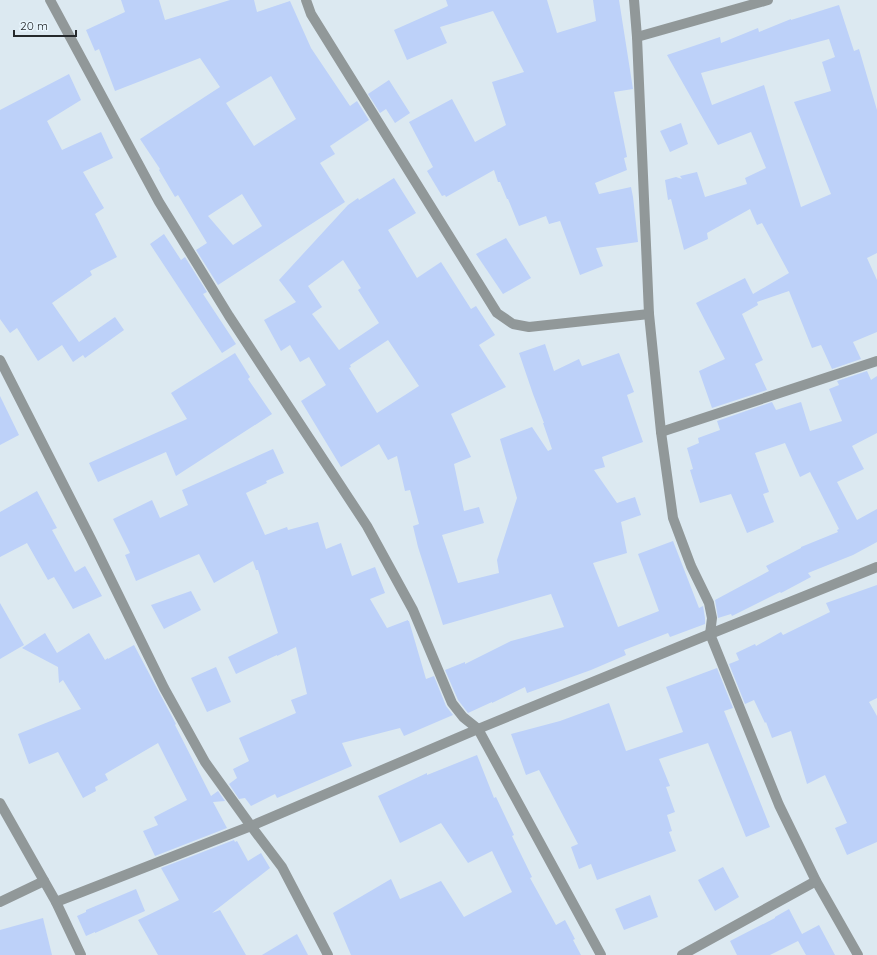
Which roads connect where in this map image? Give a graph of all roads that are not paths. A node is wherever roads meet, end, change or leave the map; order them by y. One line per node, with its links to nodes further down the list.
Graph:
1 (50, 0): 12 (street)
2 (306, 0): 6 (street)
3 (634, 0): 5 (street)
4 (768, 0): 5 (street)
5 (637, 37): 6 (street)
6 (649, 314): 9 (street)
7 (0, 360): 14 (street)
8 (877, 361): 9 (street)
9 (661, 432): 11 (street)
10 (877, 567): 11 (street)
11 (710, 634): 12 (street); 16 (street)
12 (478, 729): 14 (street); 21 (street)
13 (0, 803): 15 (street)
14 (251, 826): 18 (street); 20 (street)
15 (44, 881): 17 (street); 18 (street)
16 (816, 881): 22 (street); 23 (street)
17 (0, 902)
18 (56, 902): 19 (street)
19 (81, 955)
20 (328, 955)
21 (601, 955)
22 (682, 955)
23 (858, 955)

